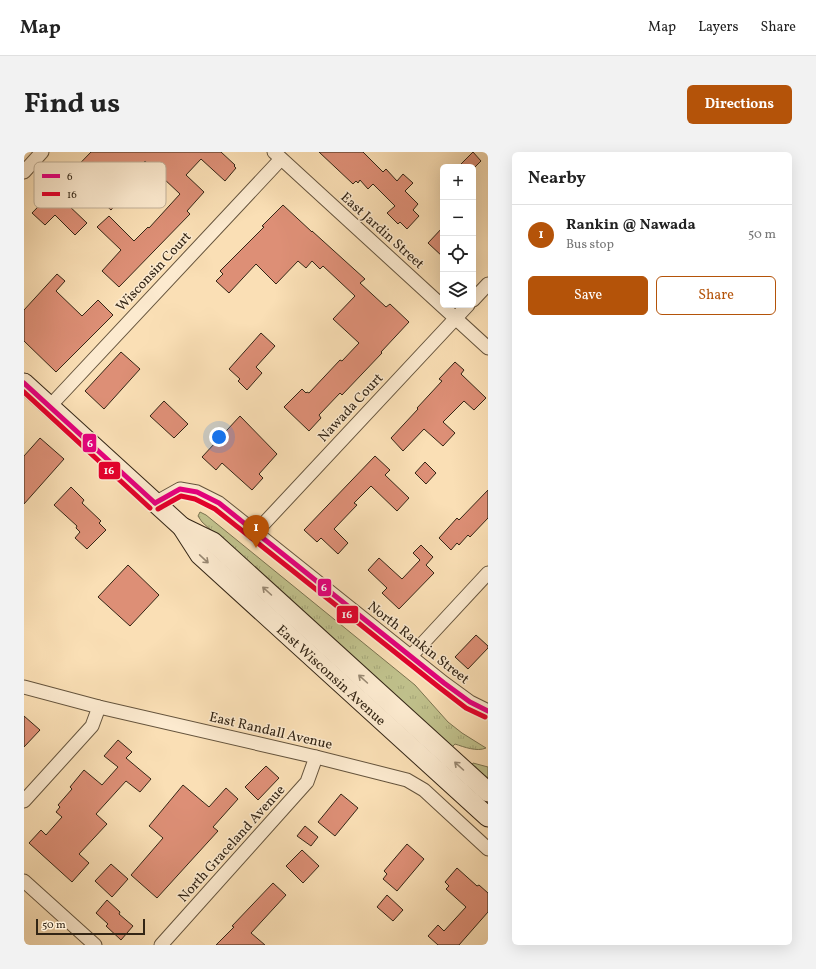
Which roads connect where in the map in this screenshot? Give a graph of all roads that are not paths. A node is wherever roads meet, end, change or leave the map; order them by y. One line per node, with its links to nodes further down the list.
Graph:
1 (42, 152): 3 (street)
2 (278, 155): 7 (street, East Jardin Street); 10 (street, Wisconsin Court)
3 (24, 172)
4 (488, 284): 5 (street)
5 (476, 297)
6 (465, 308): 7 (street, Nawada Court)
7 (456, 318): 8 (street, East Jardin Street); 13 (street, Nawada Court)
8 (488, 348)
9 (24, 383): 10 (main road, East Wisconsin Avenue)
10 (50, 406): 11 (main road, East Wisconsin Avenue)
11 (155, 503): 12 (main road, East Wisconsin Avenue); 13 (street, North Rankin Street)
12 (182, 527): 20 (main road, East Wisconsin Avenue, one-way to 12); 22 (main road, East Wisconsin Avenue, one-way to 22)
13 (256, 532): 15 (street, North Rankin Street)
14 (488, 573): 15 (street)
15 (411, 656): 18 (street, North Rankin Street)
16 (24, 687): 17 (street, East Randall Avenue)
17 (99, 707): 19 (street, East Randall Avenue); 21 (street)
18 (488, 711)
19 (316, 757): 23 (street, East Randall Avenue); 26 (street, North Graceland Avenue)
20 (488, 792)
21 (24, 801)
22 (488, 817)
23 (488, 849)
24 (24, 881): 25 (street)
25 (95, 945)
26 (160, 945)

